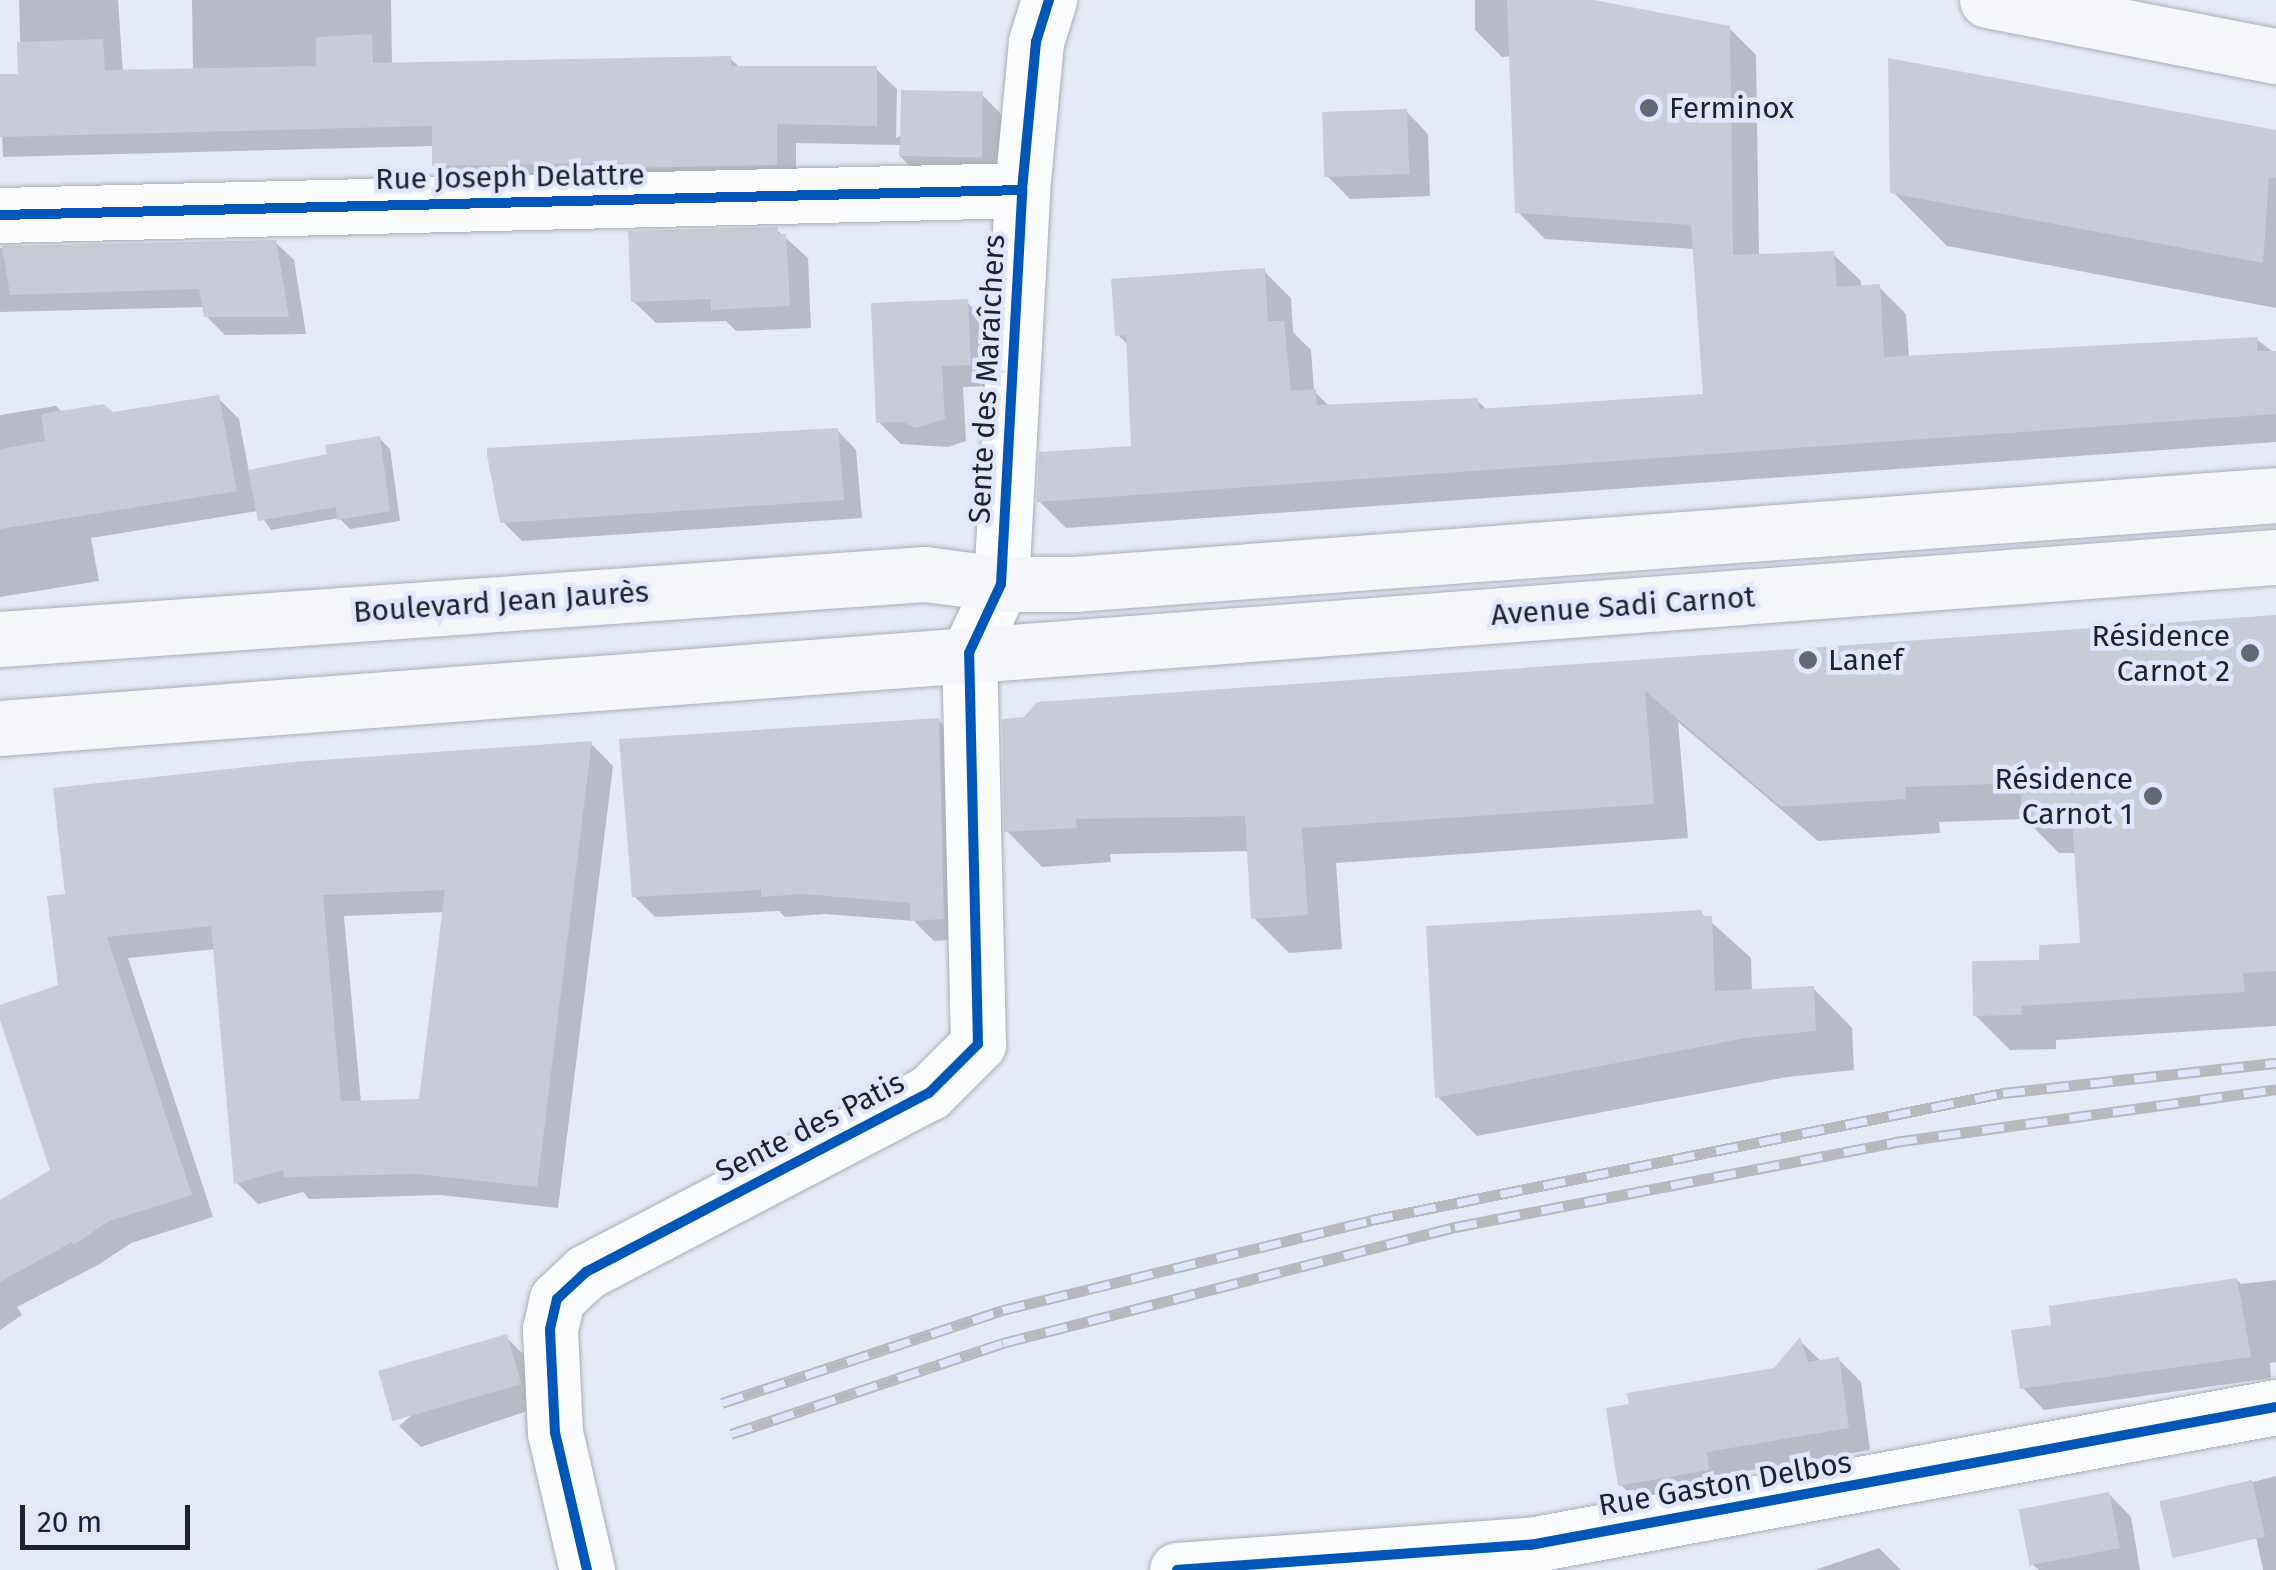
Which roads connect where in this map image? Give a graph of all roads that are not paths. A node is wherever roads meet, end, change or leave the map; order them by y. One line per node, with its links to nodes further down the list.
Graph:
1 (1050, 0): 4 (street, Sente des Maraîchers)
2 (1987, 0): 3 (main road)
3 (2276, 56)
4 (1022, 190): 5 (street, Rue Joseph Delattre); 8 (street, Sente des Maraîchers)
5 (0, 215)
6 (2276, 495): 8 (main road, Avenue Sadi Carnot)
7 (2276, 558): 10 (main road, Avenue Sadi Carnot)
8 (1001, 584): 9 (main road, Boulevard Jean Jaurès); 10 (street)
9 (0, 639)
10 (969, 653): 11 (main road); 13 (street, Sente des Patis)
11 (0, 728)
12 (2276, 1408): 14 (street, Rue Gaston Delbos)
13 (587, 1570)
14 (1177, 1570)

